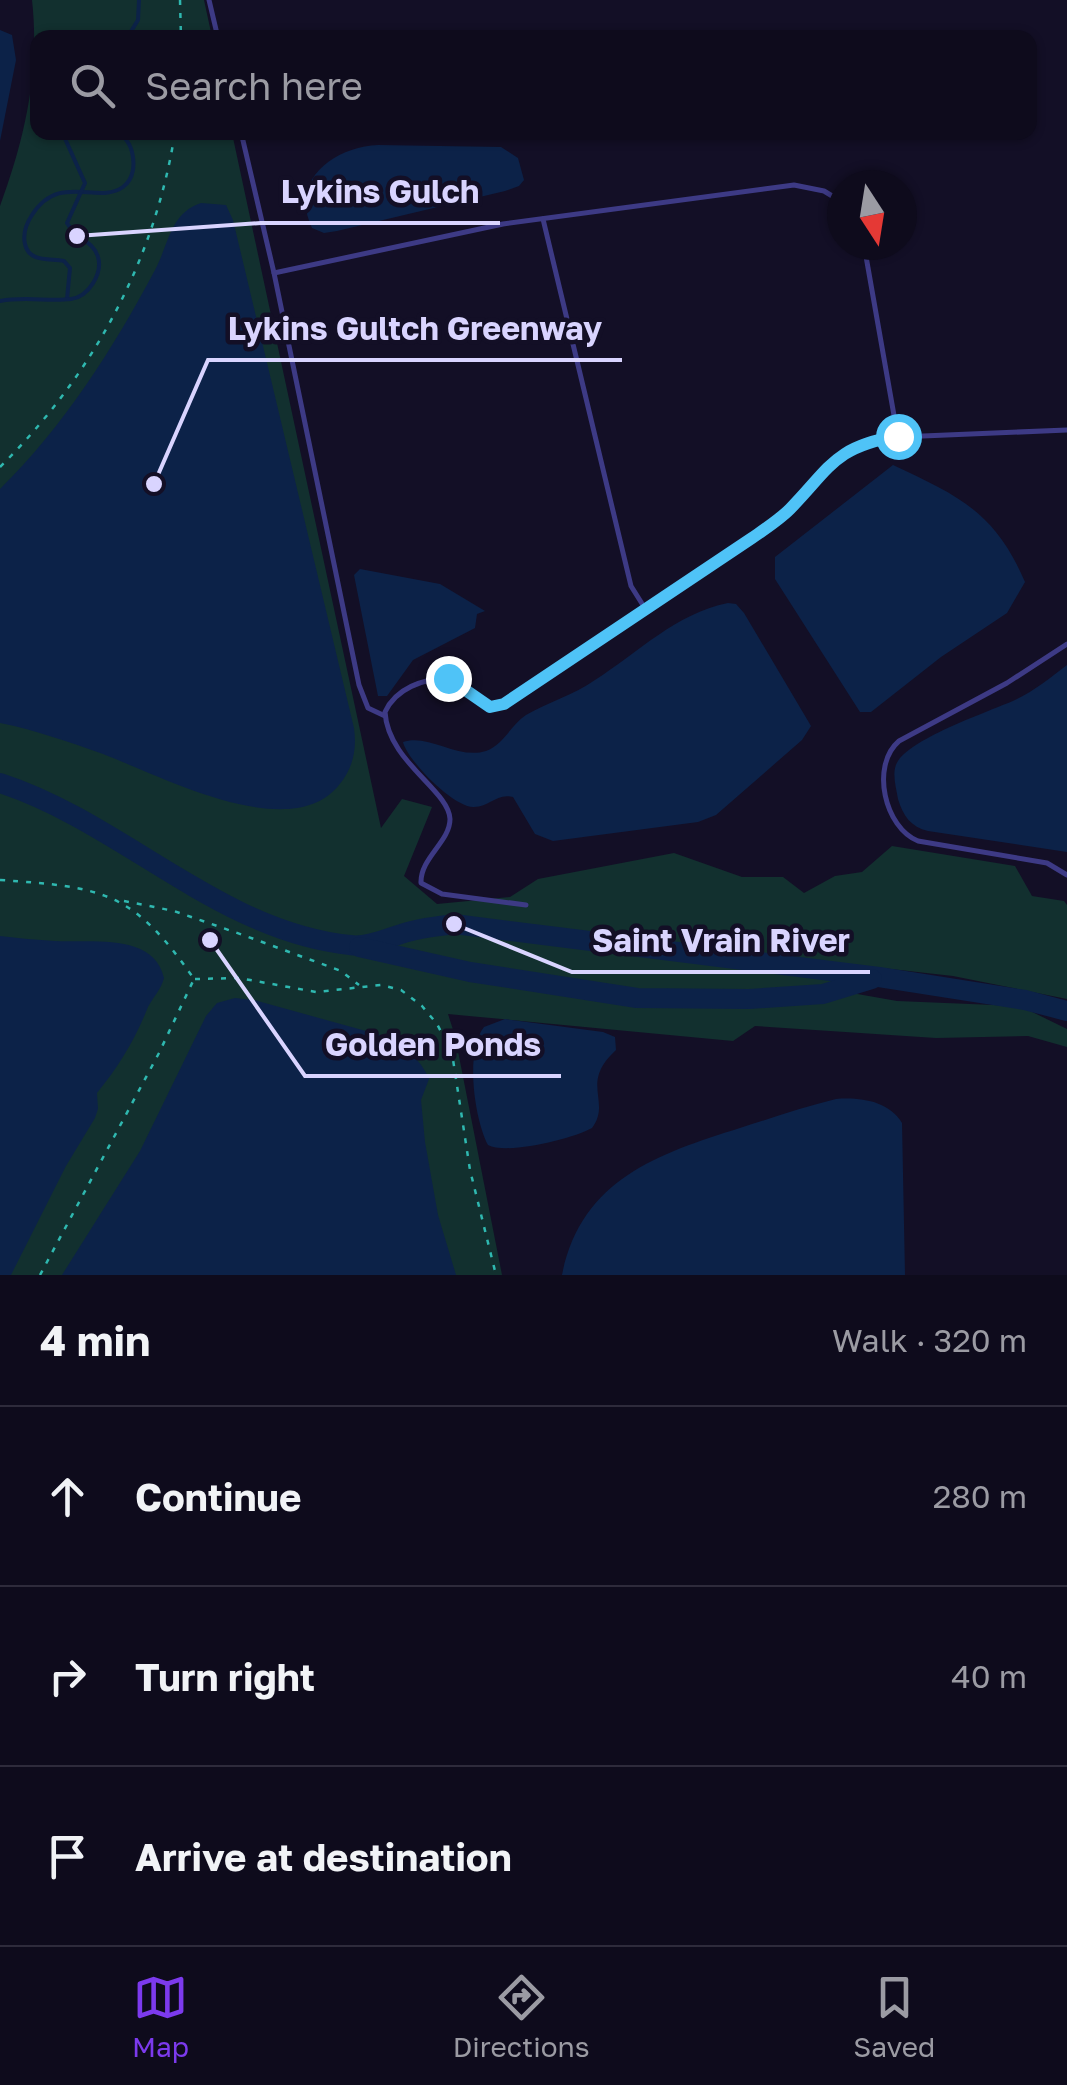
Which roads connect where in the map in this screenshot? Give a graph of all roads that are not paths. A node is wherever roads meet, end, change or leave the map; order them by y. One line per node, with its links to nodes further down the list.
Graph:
1 (209, 0): 2 (lane)
2 (216, 30)
3 (243, 140): 7 (lane)
4 (827, 194): 5 (lane)
5 (543, 219): 7 (lane); 10 (lane)
6 (867, 260): 9 (lane)
7 (274, 273): 12 (lane)
8 (1067, 430): 9 (lane)
9 (910, 436): 10 (lane)
10 (646, 610): 12 (lane)
11 (1067, 644): 13 (lane)
12 (385, 716): 14 (lane)
13 (1067, 875)
14 (526, 904)

